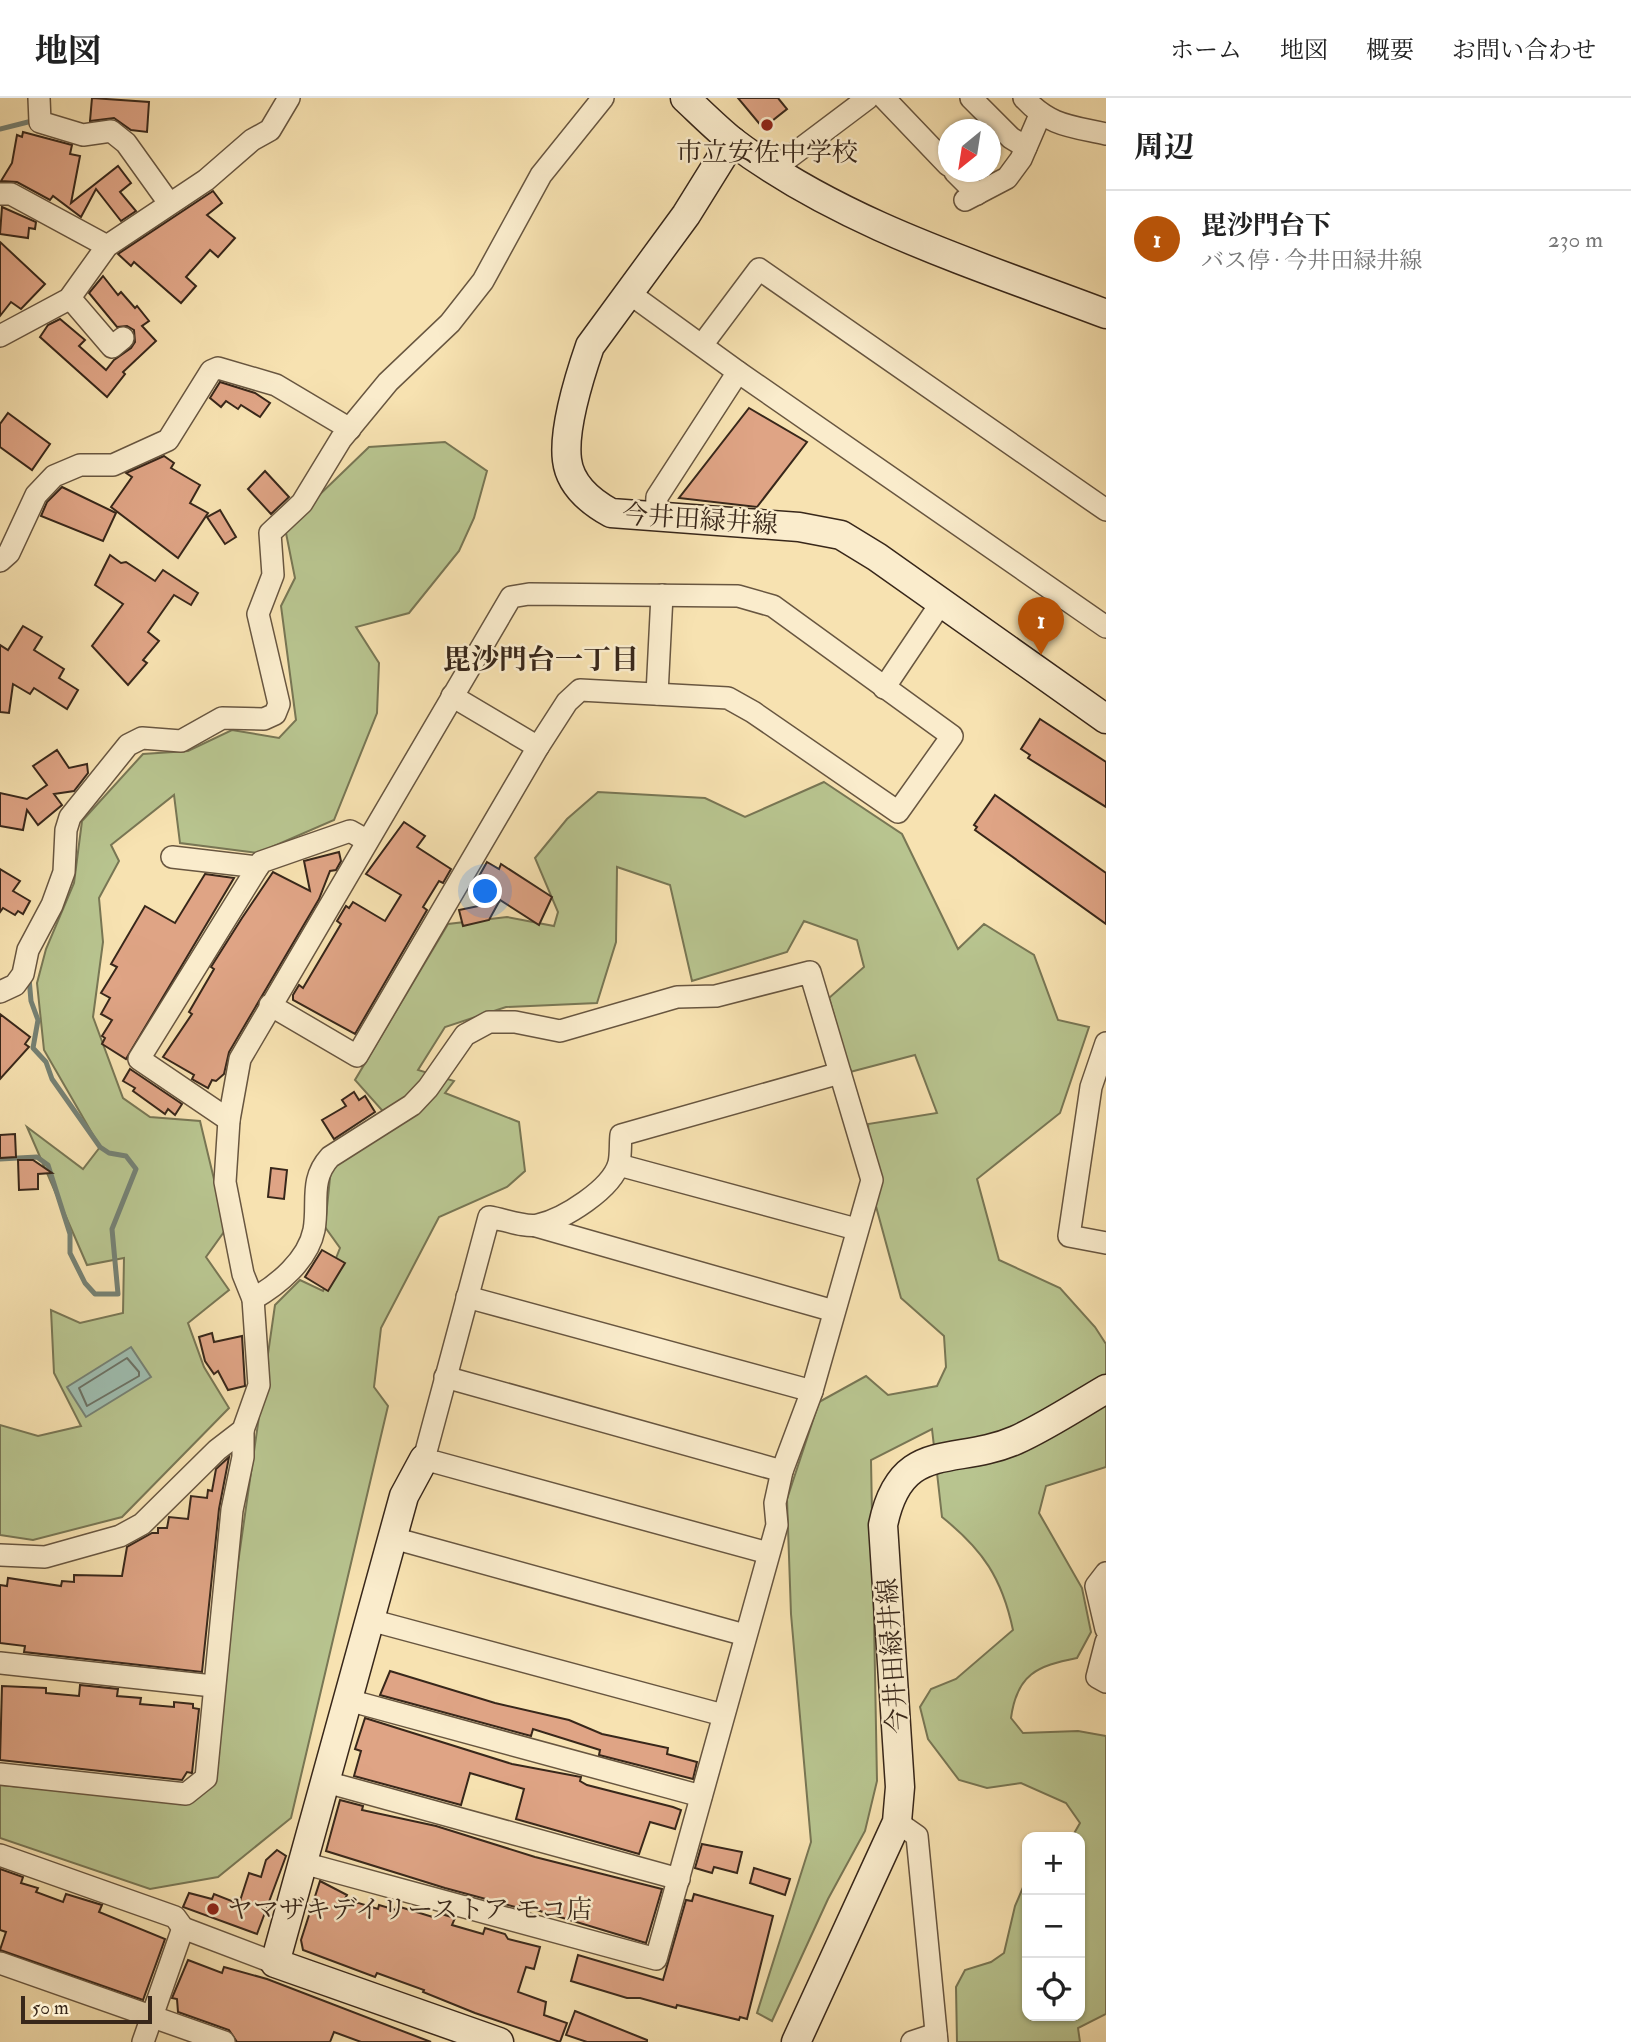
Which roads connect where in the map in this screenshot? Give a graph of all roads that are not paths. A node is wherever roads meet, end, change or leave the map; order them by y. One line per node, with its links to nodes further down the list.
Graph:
1 (39, 98): 19 (street)
2 (289, 98): 19 (street)
3 (603, 98): 28 (street)
4 (685, 98): 11 (main road)
5 (868, 98): 14 (street)
6 (884, 98): 13 (street)
7 (971, 98): 12 (street)
8 (1024, 98): 9 (street)
9 (1040, 115): 10 (street); 12 (street)
10 (1104, 130)
11 (732, 141): 14 (main road); 21 (main road, 今井田緑井線)
12 (1026, 147): 15 (street)
13 (938, 155)
14 (775, 168): 23 (main road)
15 (1001, 181)
16 (961, 182): 17 (street)
17 (999, 182)
18 (0, 194): 20 (street)
19 (169, 203): 20 (street)
20 (107, 246): 22 (street)
21 (629, 293): 26 (street); 30 (main road, 今井田緑井線)
22 (70, 298): 24 (street); 25 (street)
23 (1106, 314)
24 (0, 336)
25 (123, 338)
26 (702, 345): 27 (street); 29 (street)
27 (738, 372): 30 (street); 34 (street)
28 (350, 429): 31 (street); 43 (street)
29 (1106, 510)
30 (656, 517): 33 (main road, 今井田緑井線)
31 (0, 561)
32 (662, 595): 35 (street); 36 (street); 37 (street)
33 (941, 603): 35 (street); 38 (main road, 今井田緑井線)
34 (1106, 627)
35 (884, 688): 36 (street)
36 (657, 694): 39 (street)
37 (452, 696): 39 (street); 40 (street)
38 (1106, 719)
39 (538, 747): 44 (street)
40 (366, 840): 42 (street); 44 (street)
41 (172, 857): 42 (street)
42 (258, 867): 47 (street)
43 (0, 992)
44 (270, 1005): 47 (street)
45 (1106, 1043): 51 (street)
46 (840, 1073): 48 (street); 50 (street); 53 (street)
47 (229, 1120): 53 (street)
48 (619, 1165): 49 (street); 50 (street)
49 (536, 1226): 52 (street); 54 (street)
50 (856, 1229): 54 (street)
51 (1106, 1243)
52 (467, 1297): 55 (street); 57 (street)
53 (253, 1299): 58 (street)
54 (834, 1311): 57 (street)
55 (445, 1377): 59 (street); 60 (street)
56 (1106, 1389): 77 (main road, 今井田緑井線)
57 (812, 1391): 60 (street)
58 (243, 1430): 63 (street); 71 (street)
59 (424, 1459): 61 (main road); 62 (street)
60 (782, 1471): 62 (street)
61 (393, 1538): 65 (main road); 67 (street)
62 (768, 1553): 67 (street)
63 (0, 1555)
64 (1106, 1573): 66 (street)
65 (370, 1620): 72 (main road); 73 (street)
66 (1106, 1629)
67 (745, 1635): 73 (street)
68 (1106, 1642): 70 (street)
69 (0, 1663): 71 (street)
70 (1106, 1682)
71 (213, 1686): 74 (street)
72 (348, 1700): 75 (main road); 76 (street)
73 (723, 1715): 76 (street)
74 (0, 1774)
75 (326, 1782): 79 (main road); 80 (street)
76 (701, 1796): 80 (street)
77 (897, 1822): 85 (street); 89 (main road, 今井田緑井線)
78 (0, 1856): 81 (street)
79 (303, 1863): 80 (street); 83 (main road)
80 (679, 1879)
81 (183, 1928): 83 (street); 84 (street)
82 (0, 1963): 84 (street)
83 (275, 1963): 88 (main road)
84 (152, 2016): 86 (street); 87 (street)
85 (936, 2038): 90 (street)
86 (142, 2042)
87 (224, 2042)
88 (499, 2042)
89 (796, 2042)
90 (912, 2042)

